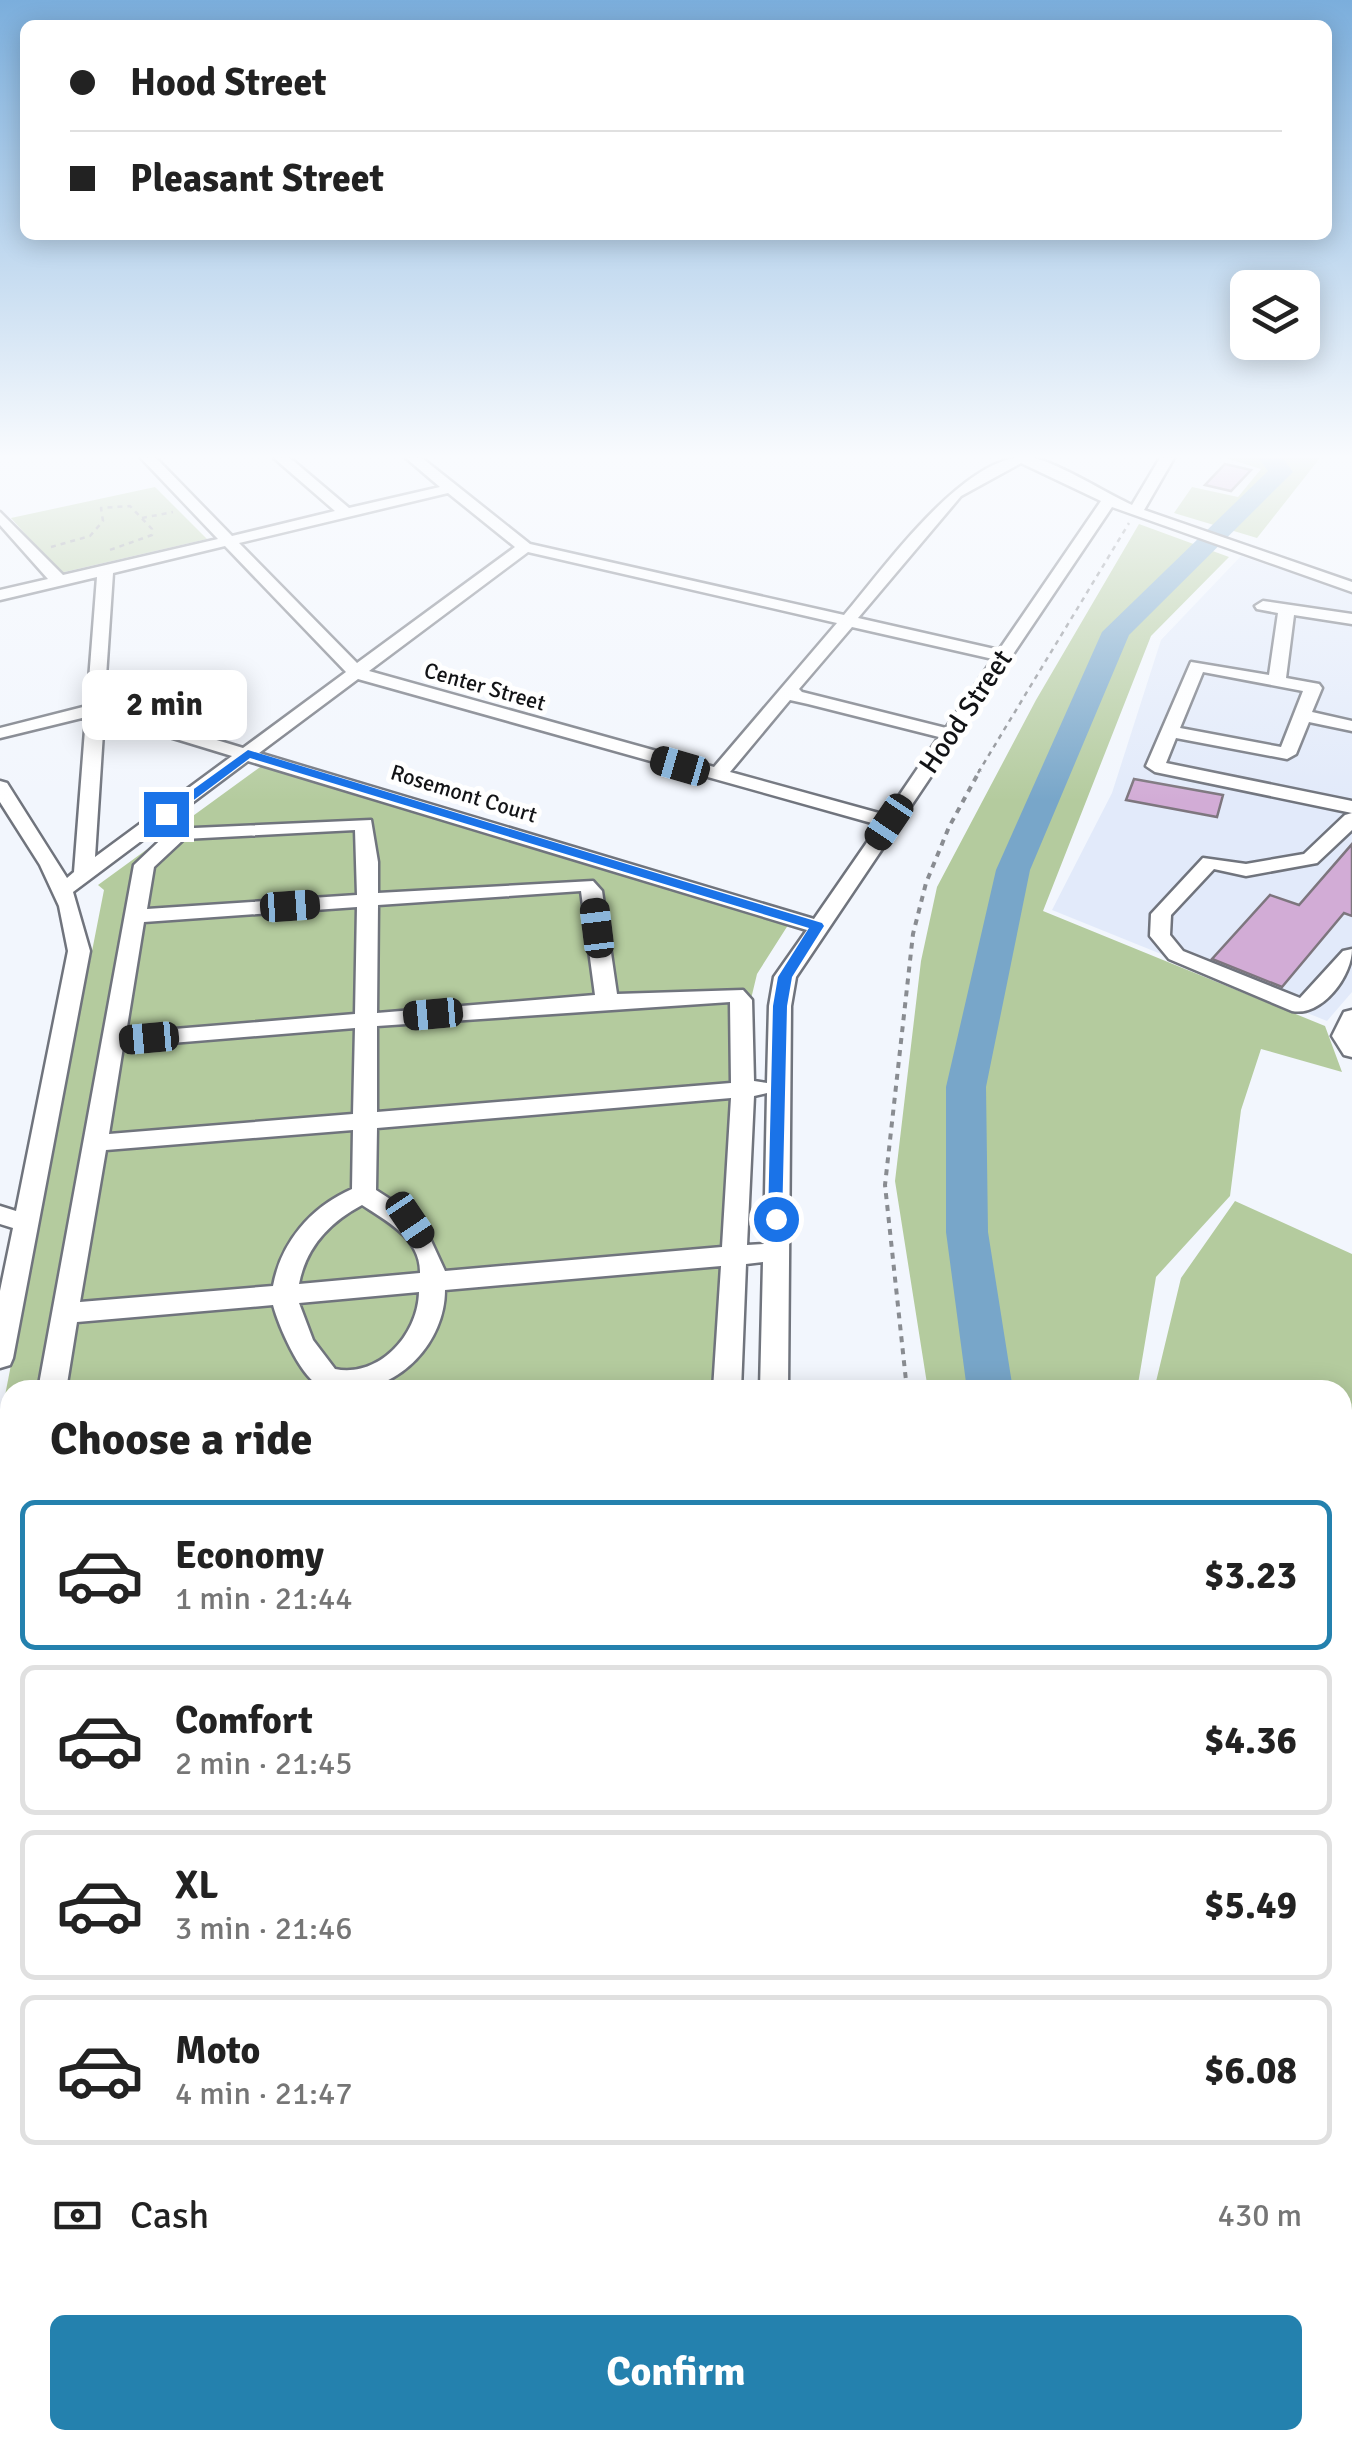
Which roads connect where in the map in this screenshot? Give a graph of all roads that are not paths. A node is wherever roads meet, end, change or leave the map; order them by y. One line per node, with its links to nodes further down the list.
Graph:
1 (50, 572): 10 (street)
2 (85, 572): 10 (street)
3 (106, 572): 21 (street)
4 (259, 572): 18 (street, Center Street)
5 (492, 572): 18 (street)
6 (636, 572): 16 (street)
7 (887, 572): 16 (street)
8 (1060, 572): 17 (street, Hood Street)
9 (1309, 572): 11 (street)
10 (59, 582): 12 (street)
11 (1344, 584)
12 (0, 595)
13 (1263, 606): 14 (street)
14 (1287, 610): 15 (street); 19 (street)
15 (1352, 619)
16 (846, 620): 17 (street); 20 (street)
17 (1002, 656): 26 (street, Hood Street)
18 (358, 674): 27 (street); 28 (street, Center Street)
19 (1278, 682): 22 (street); 24 (street)
20 (790, 688): 26 (street); 28 (street)
21 (95, 709): 25 (street); 27 (street, Rosemont Court); 33 (street)
22 (1303, 716): 23 (street); 24 (street)
23 (1352, 726)
24 (1170, 731): 30 (street)
25 (0, 733)
26 (950, 734): 32 (street, Hood Street)
27 (248, 754): 33 (street); 37 (street, Rosemont Court)
28 (716, 776): 32 (street, Center Street)
29 (0, 787): 34 (street)
30 (1352, 807)
31 (1352, 819): 38 (street)
32 (889, 822): 37 (street, Hood Street)
33 (84, 875): 34 (street)
34 (64, 888): 50 (street)
35 (368, 901): 36 (street); 36 (street); 39 (street); 41 (street)
36 (135, 916): 42 (street)
37 (817, 926): 44 (street, Hood Street)
38 (1351, 953)
39 (607, 1001): 41 (street); 45 (street)
40 (1352, 1017): 43 (street)
41 (364, 1020): 42 (street); 46 (street)
42 (114, 1041): 47 (street)
43 (1351, 1050)
44 (778, 1086): 45 (street); 51 (street, Hood Street)
45 (744, 1089): 46 (street); 52 (street)
46 (362, 1120): 47 (street); 48 (street)
47 (96, 1143): 55 (street)
48 (364, 1194): 53 (street); 54 (street)
49 (0, 1215): 50 (street)
50 (26, 1223): 56 (street)
51 (776, 1252): 52 (street); 61 (street, Hood Street)
52 (733, 1256): 53 (street); 60 (street)
53 (437, 1282): 54 (street); 59 (street)
54 (282, 1295): 55 (street); 58 (street)
55 (67, 1313): 57 (street)
56 (0, 1358)
57 (54, 1380)
58 (332, 1380)
59 (376, 1380)
60 (728, 1380)
61 (774, 1380)

